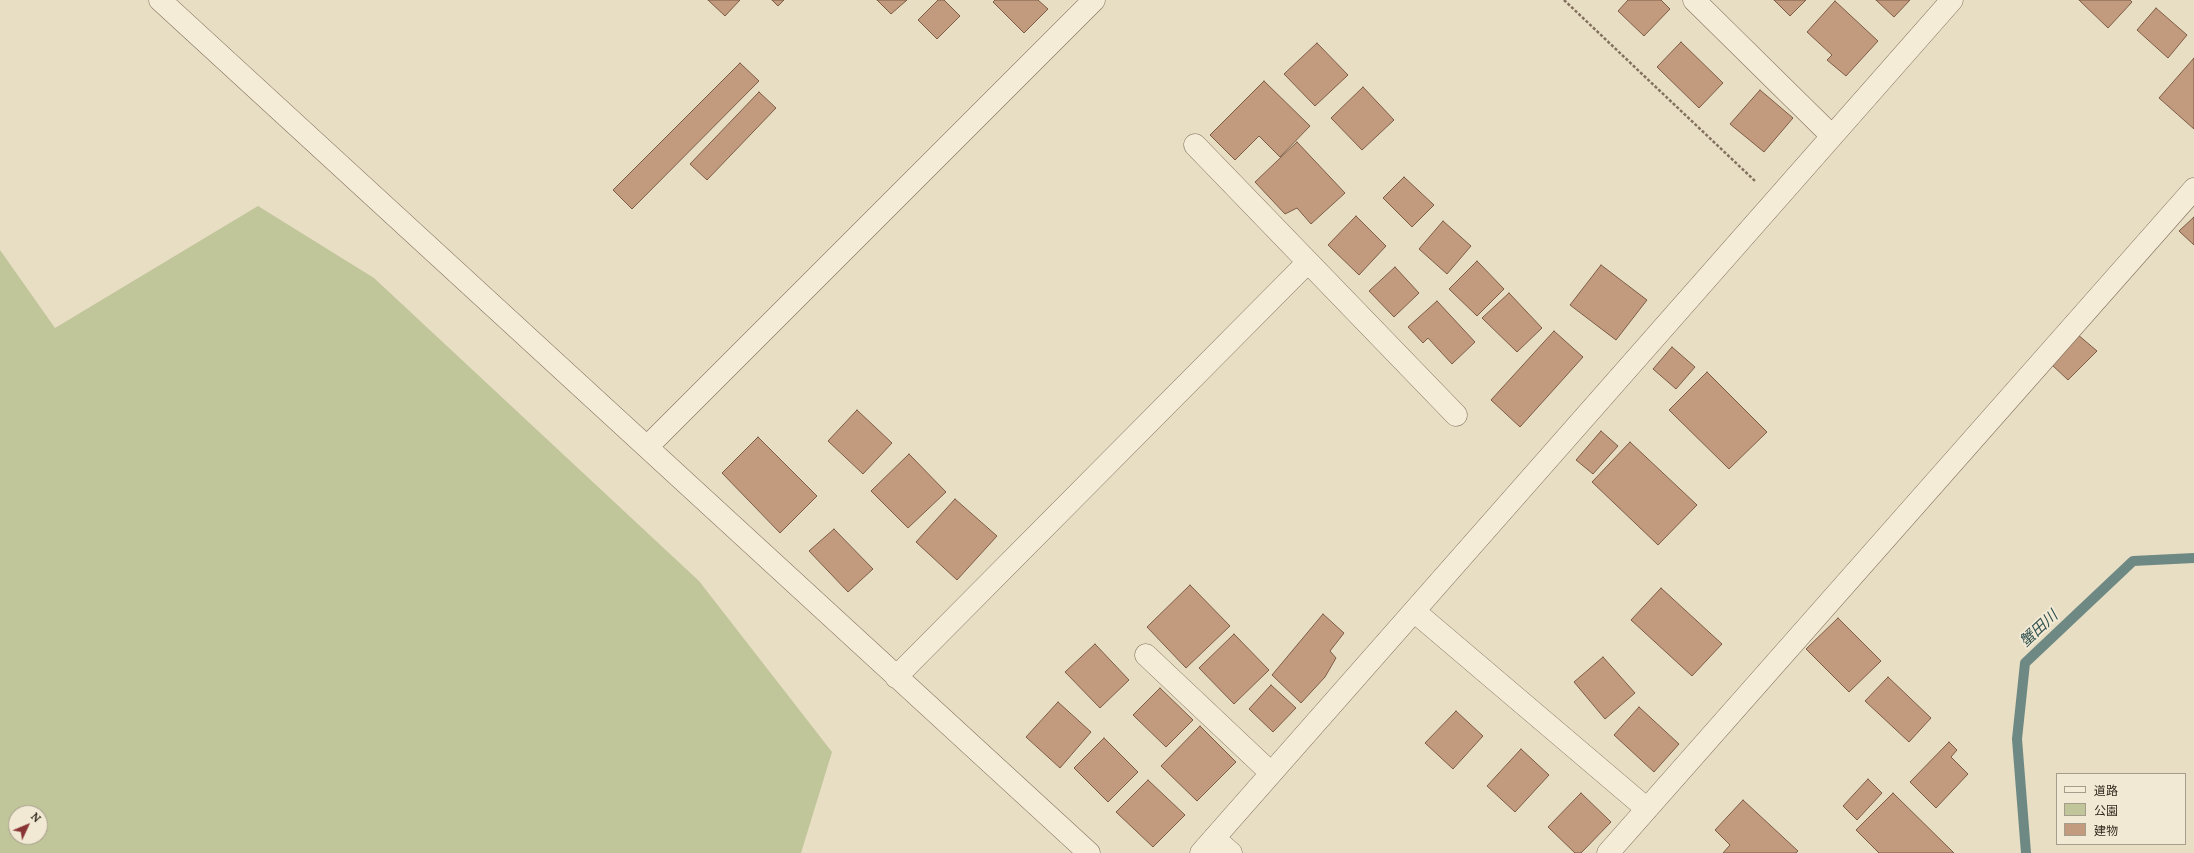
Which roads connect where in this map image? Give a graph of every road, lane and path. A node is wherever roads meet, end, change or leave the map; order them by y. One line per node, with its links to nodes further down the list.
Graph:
1 (160, 0): 12 (street)
2 (1094, 0): 12 (street)
3 (1564, 0): 9 (path)
4 (1694, 0): 6 (street)
5 (1952, 0): 6 (street)
6 (1832, 136): 9 (street)
7 (1195, 145): 10 (street)
8 (2194, 189): 17 (street)
9 (1775, 200): 13 (street)
10 (1308, 262): 11 (street); 15 (street)
11 (1456, 415)
12 (647, 447): 15 (street)
13 (1414, 611): 16 (street); 17 (street)
14 (1146, 655): 16 (street)
15 (896, 677): 19 (street)
16 (1271, 773): 18 (street)
17 (1647, 809): 21 (street)
18 (1207, 846): 20 (street)
19 (1088, 853)
20 (1231, 853)
21 (1608, 853)

